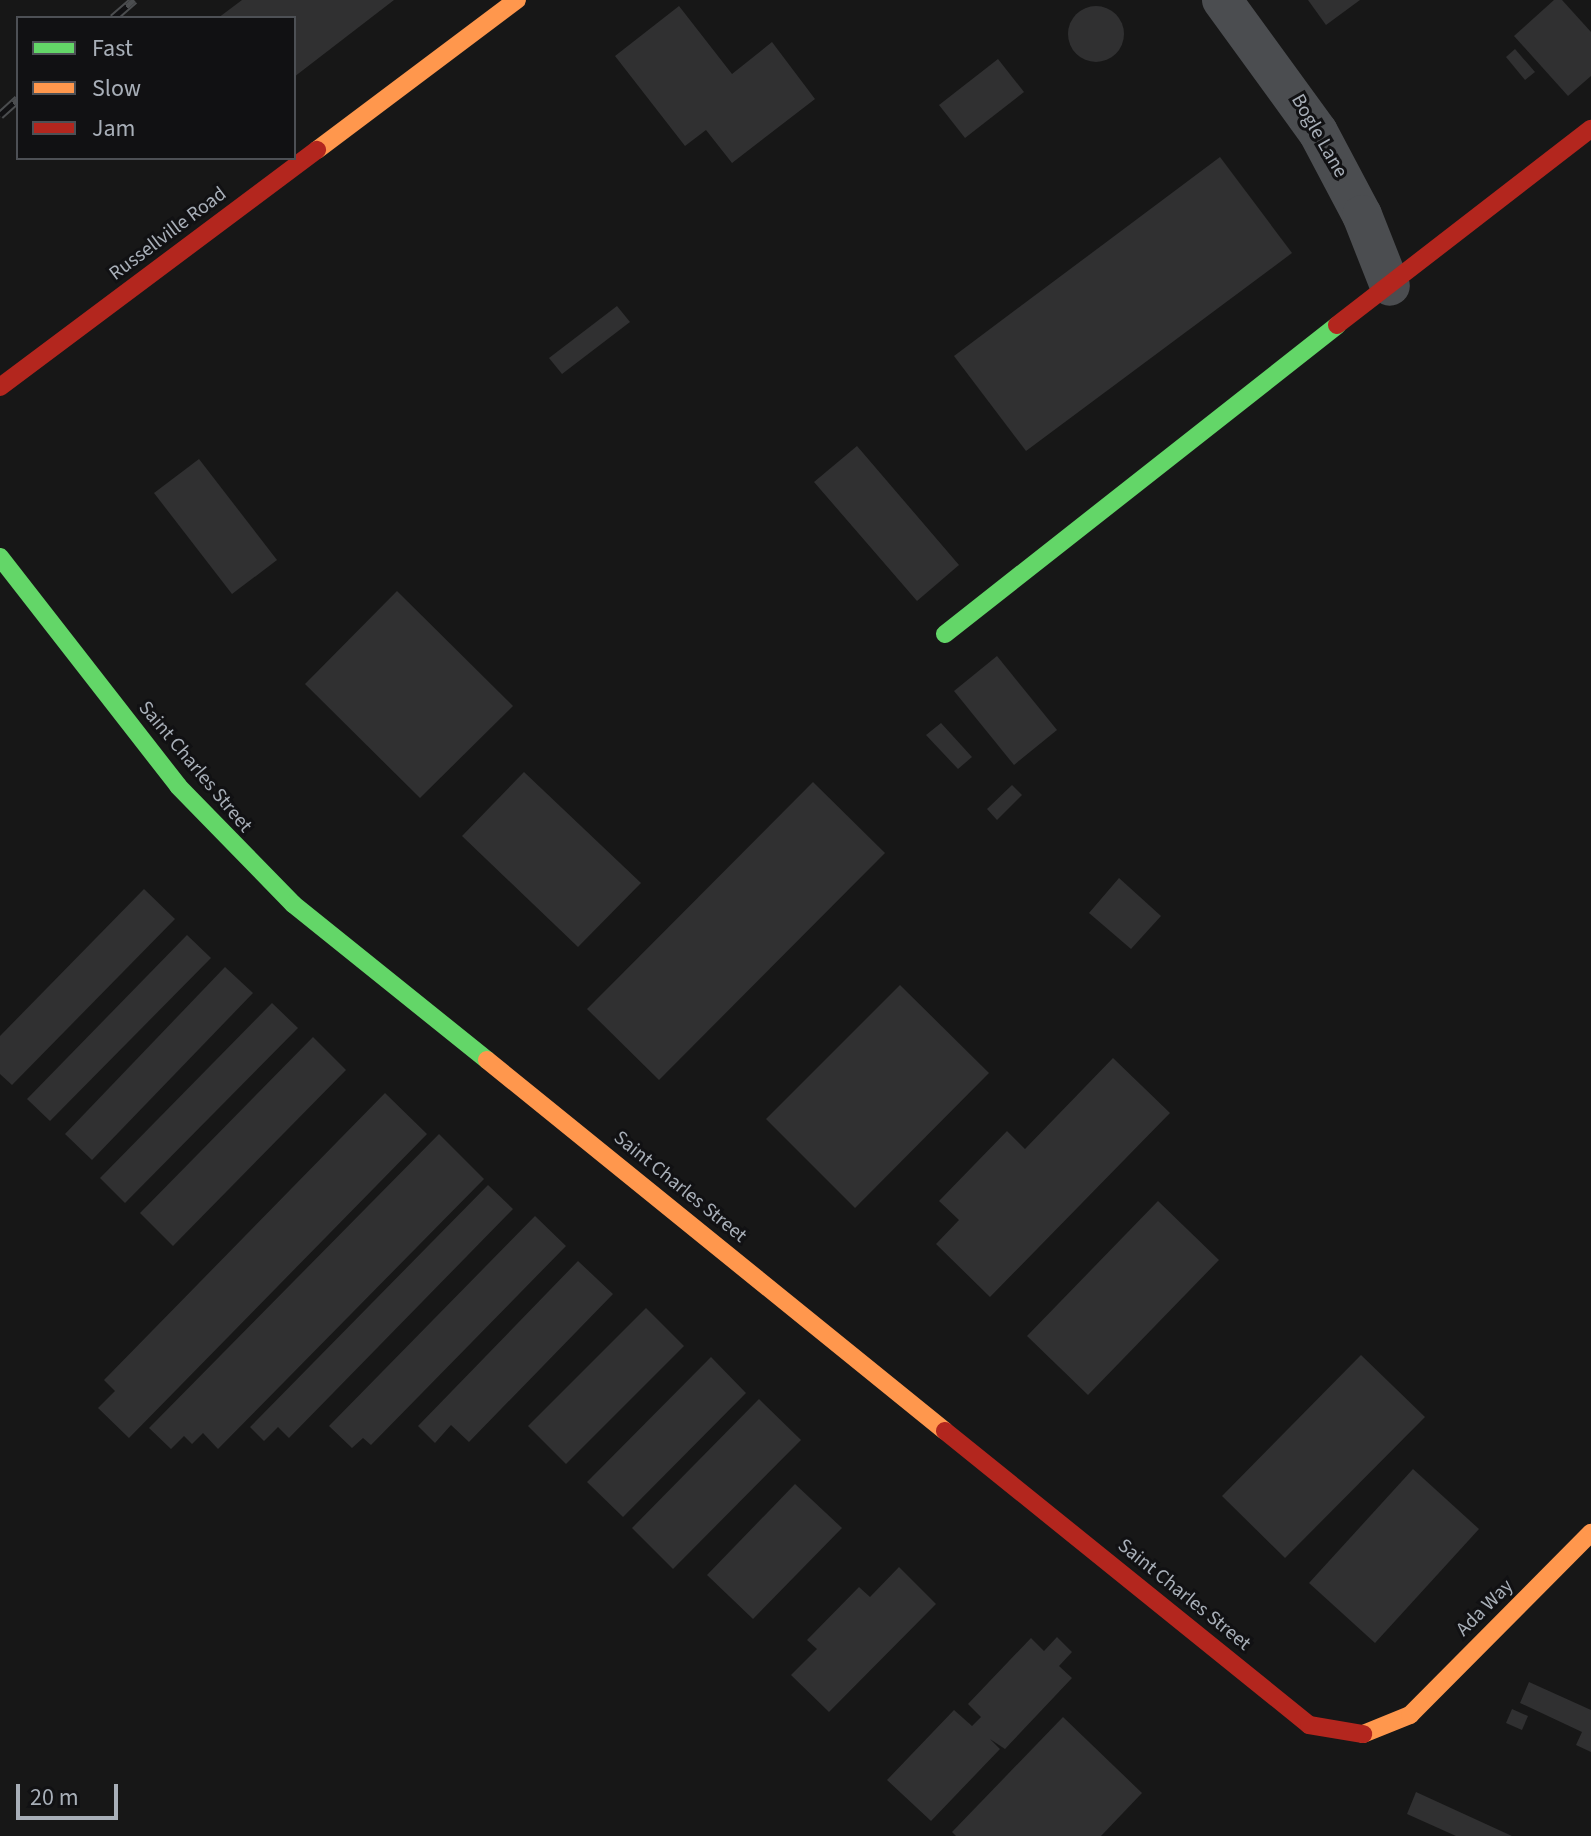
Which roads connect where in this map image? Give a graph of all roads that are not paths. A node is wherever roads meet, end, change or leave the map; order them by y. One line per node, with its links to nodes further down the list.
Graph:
1 (517, 0): 5 (street, Russellville Road)
2 (1222, 0): 4 (street, Bogle Lane)
3 (1591, 129): 4 (street)
4 (1390, 286): 7 (street)
5 (0, 387)
6 (0, 557): 9 (street, Saint Charles Street)
7 (945, 634)
8 (1591, 1533): 9 (street, Ada Way)
9 (1410, 1715)

